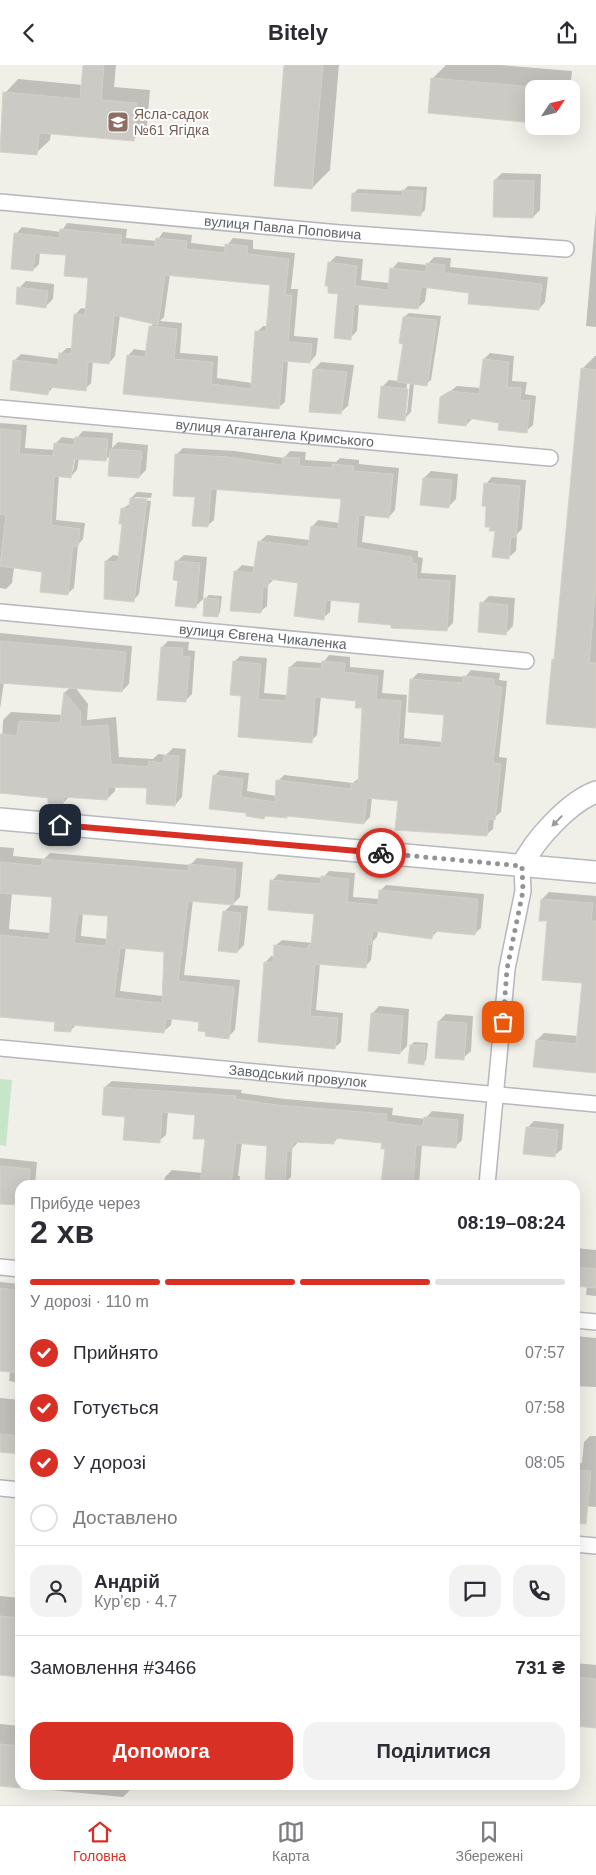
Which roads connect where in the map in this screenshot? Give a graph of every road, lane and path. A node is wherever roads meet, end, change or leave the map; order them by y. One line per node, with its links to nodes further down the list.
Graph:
1 (0, 202): 2 (street, вулиця Павла Поповича)
2 (566, 249)
3 (0, 408): 4 (street, вулиця Агатангела Кримського)
4 (550, 458)
5 (0, 612): 6 (street, вулиця Євгена Чикаленка)
6 (526, 661)
7 (596, 793): 9 (main road, one-way to 9)
8 (0, 819): 9 (main road)
9 (522, 866): 10 (main road); 12 (street)
10 (596, 873)
11 (0, 1048): 12 (street, Заводський провулок)
12 (496, 1094): 13 (street, Заводський провулок); 14 (street)
13 (596, 1104)
14 (487, 1180)
15 (0, 1267): 16 (street)
16 (15, 1268)
17 (580, 1320): 18 (street)
18 (596, 1322)
19 (0, 1488): 20 (street)
20 (15, 1490)
21 (580, 1544): 22 (street)
22 (596, 1546)

